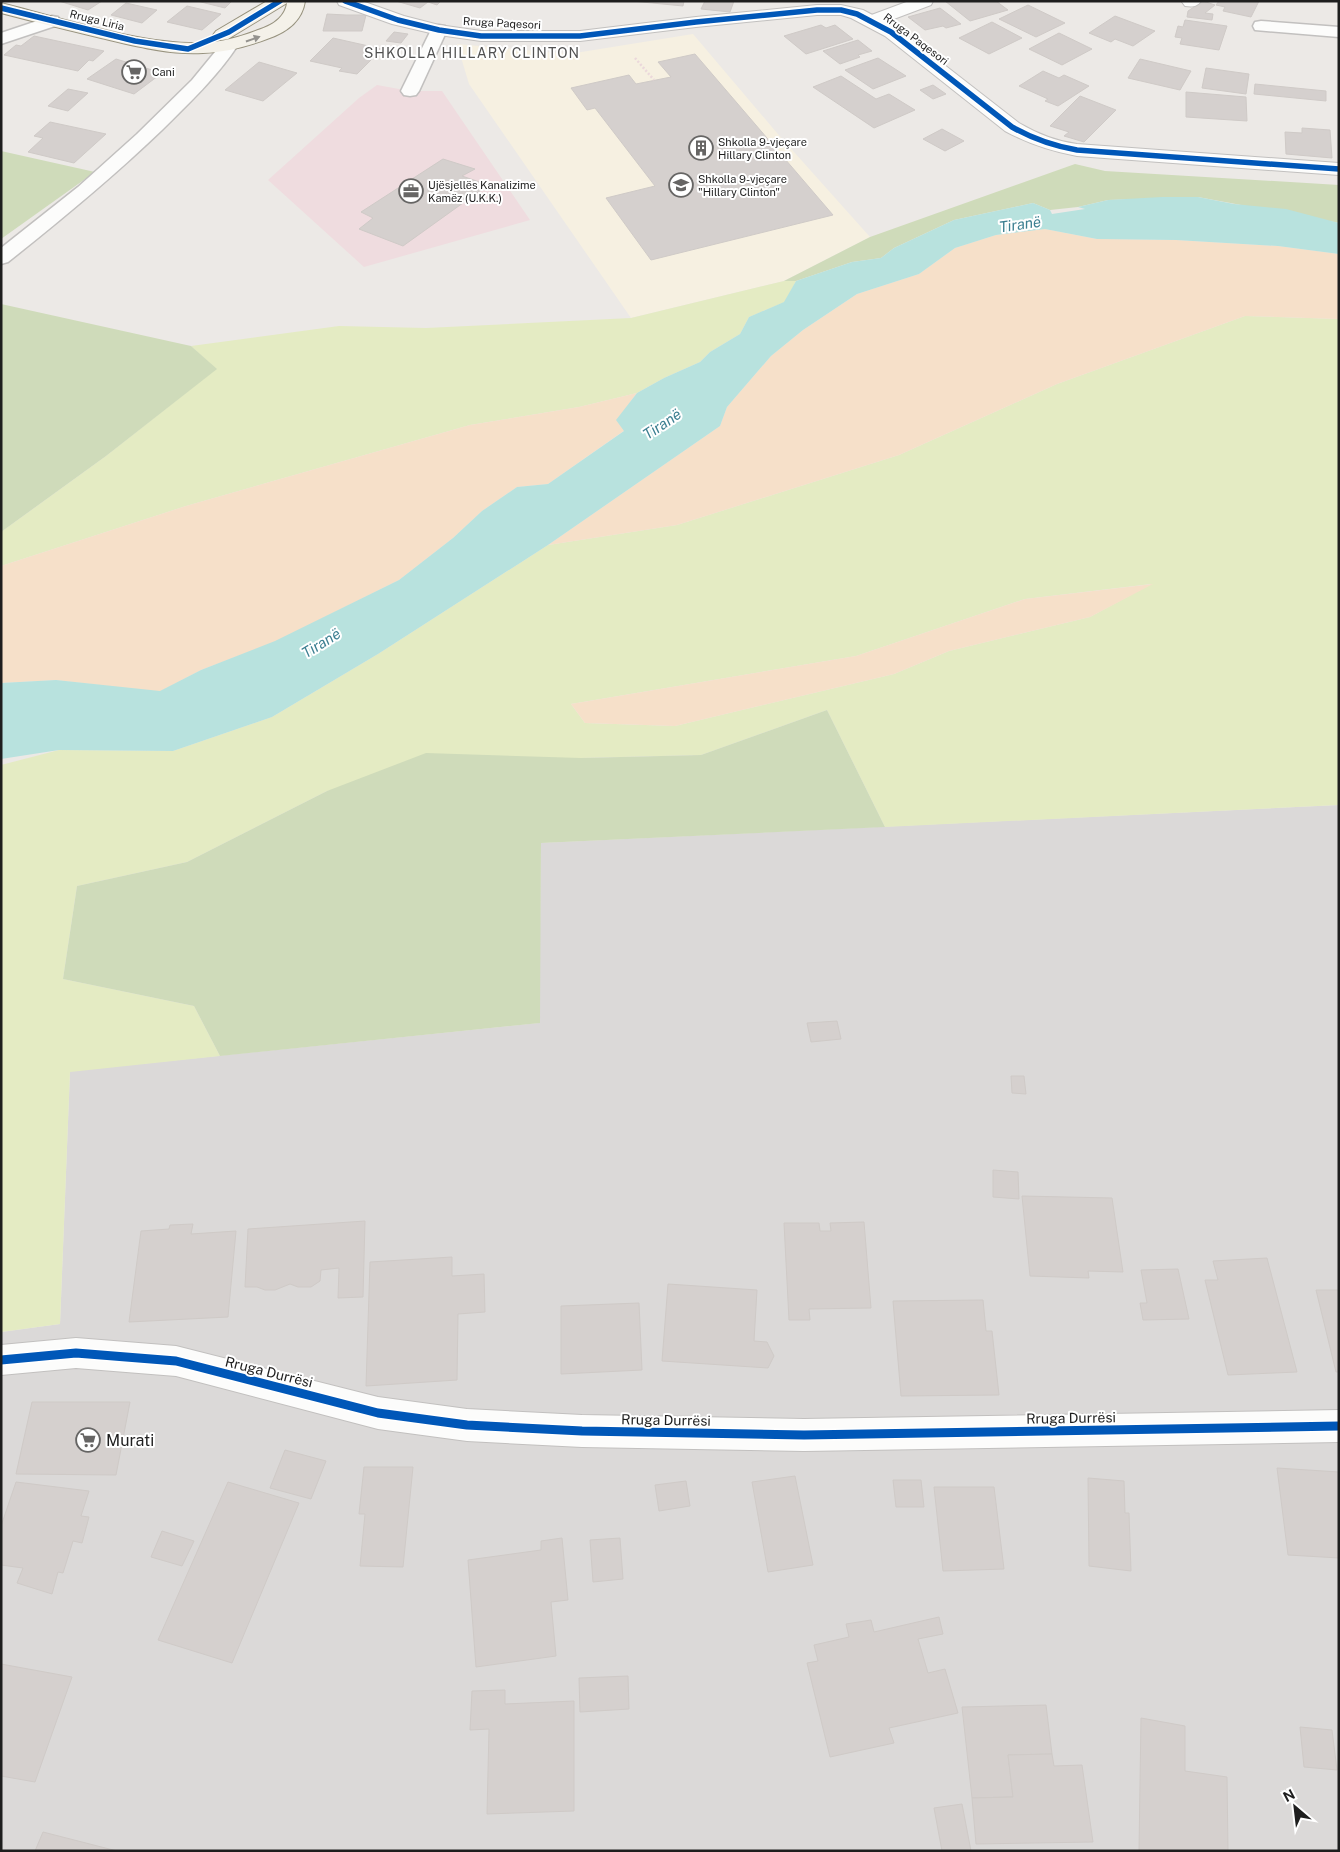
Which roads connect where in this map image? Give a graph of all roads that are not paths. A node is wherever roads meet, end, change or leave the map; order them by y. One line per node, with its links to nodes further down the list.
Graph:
1 (280, 1): 13 (main road)
2 (296, 1): 12 (main road, Rruga Liria, one-way to 2)
3 (345, 1): 9 (street, Rruga Paqesori)
4 (924, 1): 7 (street)
5 (1, 8): 6 (main road, Rruga Liria)
6 (52, 20): 11 (lane); 13 (main road, Rruga Liria)
7 (872, 20): 9 (street, Rruga Paqesori); 15 (street, Rruga Paqesori)
8 (1261, 26): 10 (lane)
9 (439, 30): 14 (lane)
10 (1339, 32)
11 (1, 39)
12 (230, 46): 13 (main road, Rruga Liria); 16 (lane)
13 (188, 50)
14 (410, 91)
15 (1339, 169)
16 (1, 258)
17 (1, 1360): 18 (street, Rruga Durrësi)
18 (1339, 1426)

